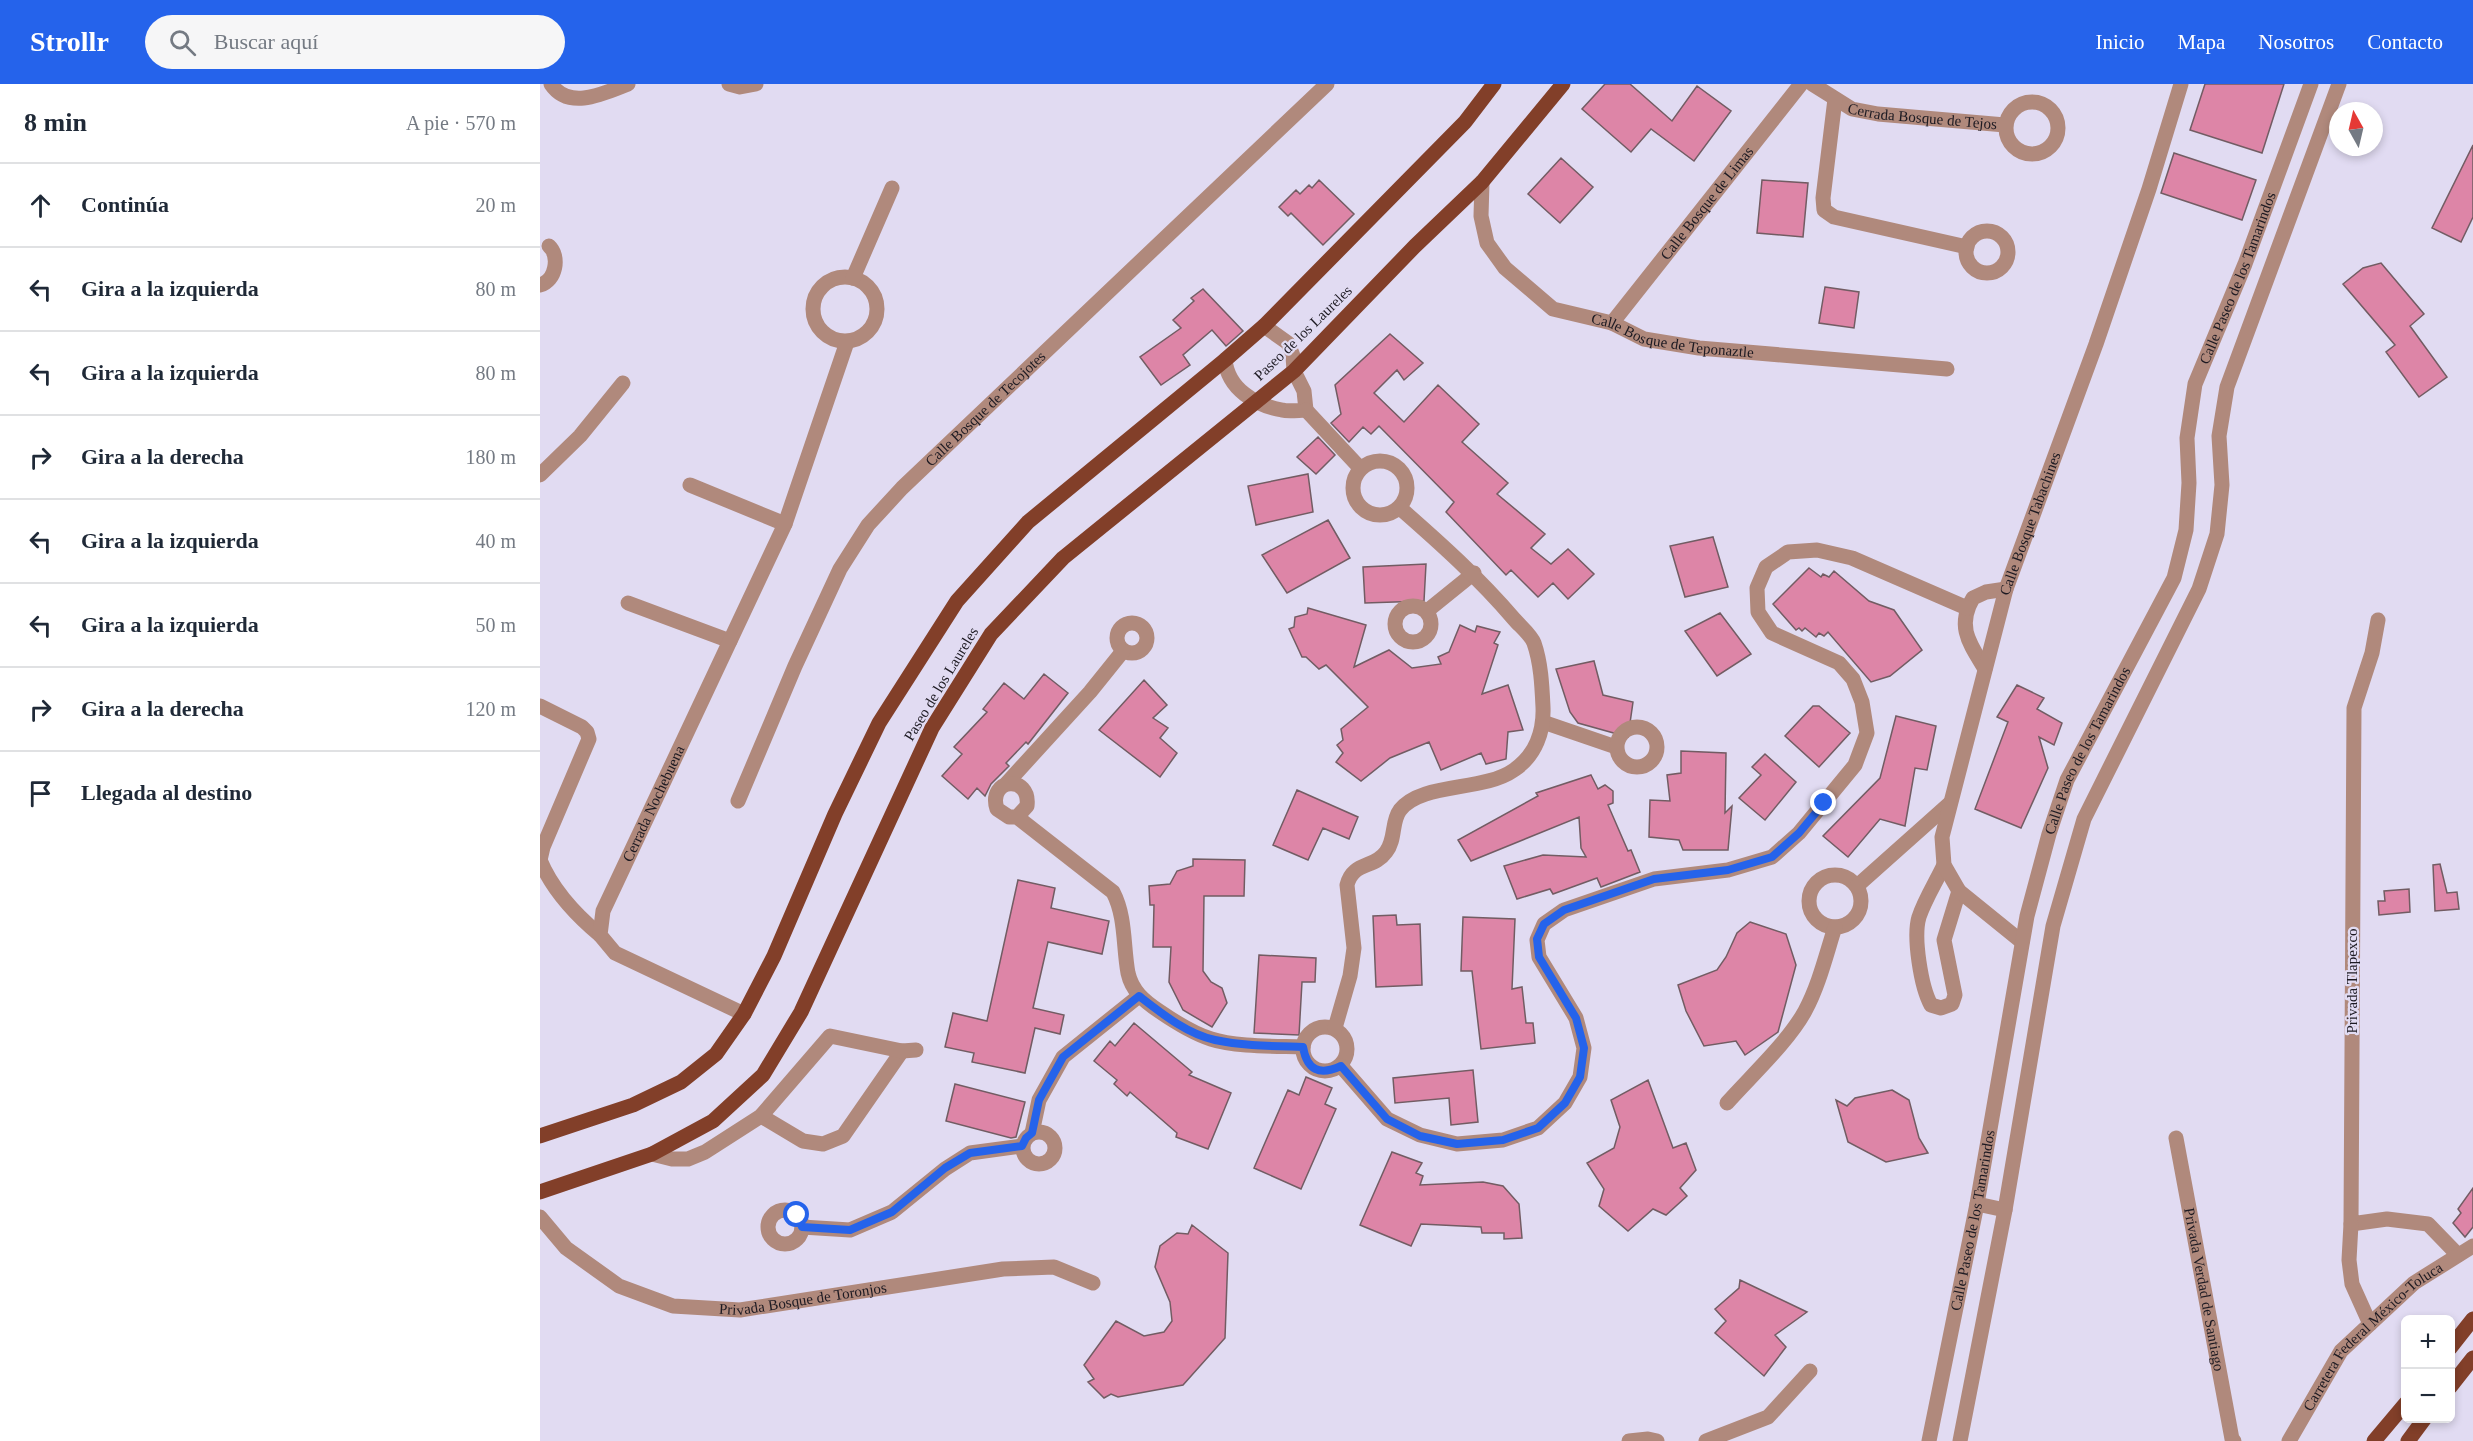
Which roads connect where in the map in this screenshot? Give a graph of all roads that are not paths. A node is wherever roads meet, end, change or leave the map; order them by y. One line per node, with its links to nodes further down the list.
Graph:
1 (551, 84): 2 (street)
2 (628, 84)
3 (729, 84): 4 (street)
4 (756, 84)
5 (1327, 84): 48 (street, Calle Bosque de Tecojotes)
6 (1494, 84): 22 (main road, Paseo de los Laureles)
7 (1563, 84): 15 (main road, Paseo de los Laureles)
8 (1801, 84): 21 (street, Calle Bosque de Limas)
9 (1812, 84): 13 (street, Cerrada Bosque de Tejos)
10 (2181, 84): 36 (street, Calle Bosque Tabachines)
11 (2311, 84): 57 (street, Calle Paseo de los Tamarindos)
12 (2339, 84): 72 (street, Calle Paseo de los Tamarindos)
13 (1836, 99): 14 (street, Cerrada Bosque de Tejos); 18 (street)
14 (2006, 125)
15 (1482, 182): 21 (street, Calle Bosque de Teponaztle); 26 (main road, Paseo de los Laureles)
16 (892, 188): 19 (street)
17 (549, 246): 20 (street)
18 (1967, 247)
19 (854, 278): 23 (street); 23 (street)
20 (540, 285)
21 (1612, 323): 25 (street, Calle Bosque de Teponaztle)
22 (1264, 326): 24 (main road, Paseo de los Laureles); 26 (street)
23 (847, 342): 34 (street, Cerrada Nochebuena)
24 (1226, 360): 28 (street); 59 (main road, Paseo de los Laureles)
25 (1947, 369)
26 (1294, 371): 28 (main road, Paseo de los Laureles); 29 (street)
27 (623, 382): 31 (street)
28 (1259, 401): 29 (street); 69 (main road, Paseo de los Laureles)
29 (1306, 410): 30 (street)
30 (1360, 468): 33 (street); 33 (street)
31 (540, 475)
32 (690, 486): 34 (street)
33 (1400, 508): 35 (street)
34 (785, 524): 41 (street, Cerrada Nochebuena)
35 (1474, 573): 39 (street); 45 (street)
36 (2006, 589): 38 (street); 43 (street, Calle Bosque Tabachines)
37 (628, 603): 41 (street)
38 (1967, 608): 43 (street); 62 (street)
39 (1427, 611)
40 (2378, 620): 74 (street, Privada Tlapexco)
41 (730, 641): 56 (street, Cerrada Nochebuena)
42 (1123, 651): 47 (street)
43 (1986, 669): 49 (street, Calle Bosque Tabachines)
44 (540, 706): 51 (street)
45 (1544, 722): 46 (street); 60 (street)
46 (1616, 747)
47 (1006, 784): 50 (street); 50 (street)
48 (738, 801)
49 (1949, 804): 52 (street, Calle Bosque Tabachines); 53 (street)
50 (1017, 817): 58 (street)
51 (540, 860): 56 (street)
52 (1944, 865): 54 (street, Calle Bosque Tabachines); 54 (street)
53 (1857, 885): 55 (street); 55 (street)
54 (1959, 891): 57 (street, Calle Bosque Tabachines)
55 (1834, 927): 63 (street)
56 (600, 935): 59 (street)
57 (2022, 942): 71 (street, Calle Paseo de los Tamarindos)
58 (1139, 996): 61 (street); 65 (street)
59 (744, 1014): 66 (main road, Paseo de los Laureles)
60 (1335, 1028): 61 (street); 62 (street)
61 (1303, 1047): 62 (street)
62 (1341, 1066)
63 (1727, 1103)
64 (761, 1116): 64 (street); 69 (street)
65 (1032, 1133): 68 (street); 68 (street)
66 (540, 1136)
67 (2176, 1138): 87 (street, Privada Verdad de Santiago)
68 (1022, 1146): 75 (street)
69 (652, 1154): 70 (main road, Paseo de los Laureles)
70 (540, 1192)
71 (1977, 1204): 72 (street); 91 (street, Calle Paseo de los Tamarindos)
72 (2005, 1210): 92 (street, Calle Paseo de los Tamarindos)
73 (540, 1216): 78 (street, Privada Bosque de Toronjos)
74 (2351, 1224): 77 (street); 80 (street, Privada Tlapexco)
75 (802, 1227)
76 (2473, 1246): 77 (street, Carretera Federal México-Toluca)
77 (2458, 1255): 80 (street, Carretera Federal México-Toluca)
78 (1093, 1283)
79 (2473, 1319): 81 (main road)
80 (2370, 1324): 93 (street, Carretera Federal México-Toluca)
81 (2455, 1343)
82 (2473, 1358): 84 (main road)
83 (1810, 1371): 90 (street)
84 (2455, 1381)
85 (2401, 1408): 94 (main road)
86 (2422, 1423): 95 (main road)
87 (2230, 1440)
88 (1629, 1441): 89 (street)
89 (1657, 1441)
90 (1706, 1441)
91 (1929, 1441)
92 (1960, 1441)
93 (2289, 1441)
94 (2374, 1441)
95 (2408, 1441)

